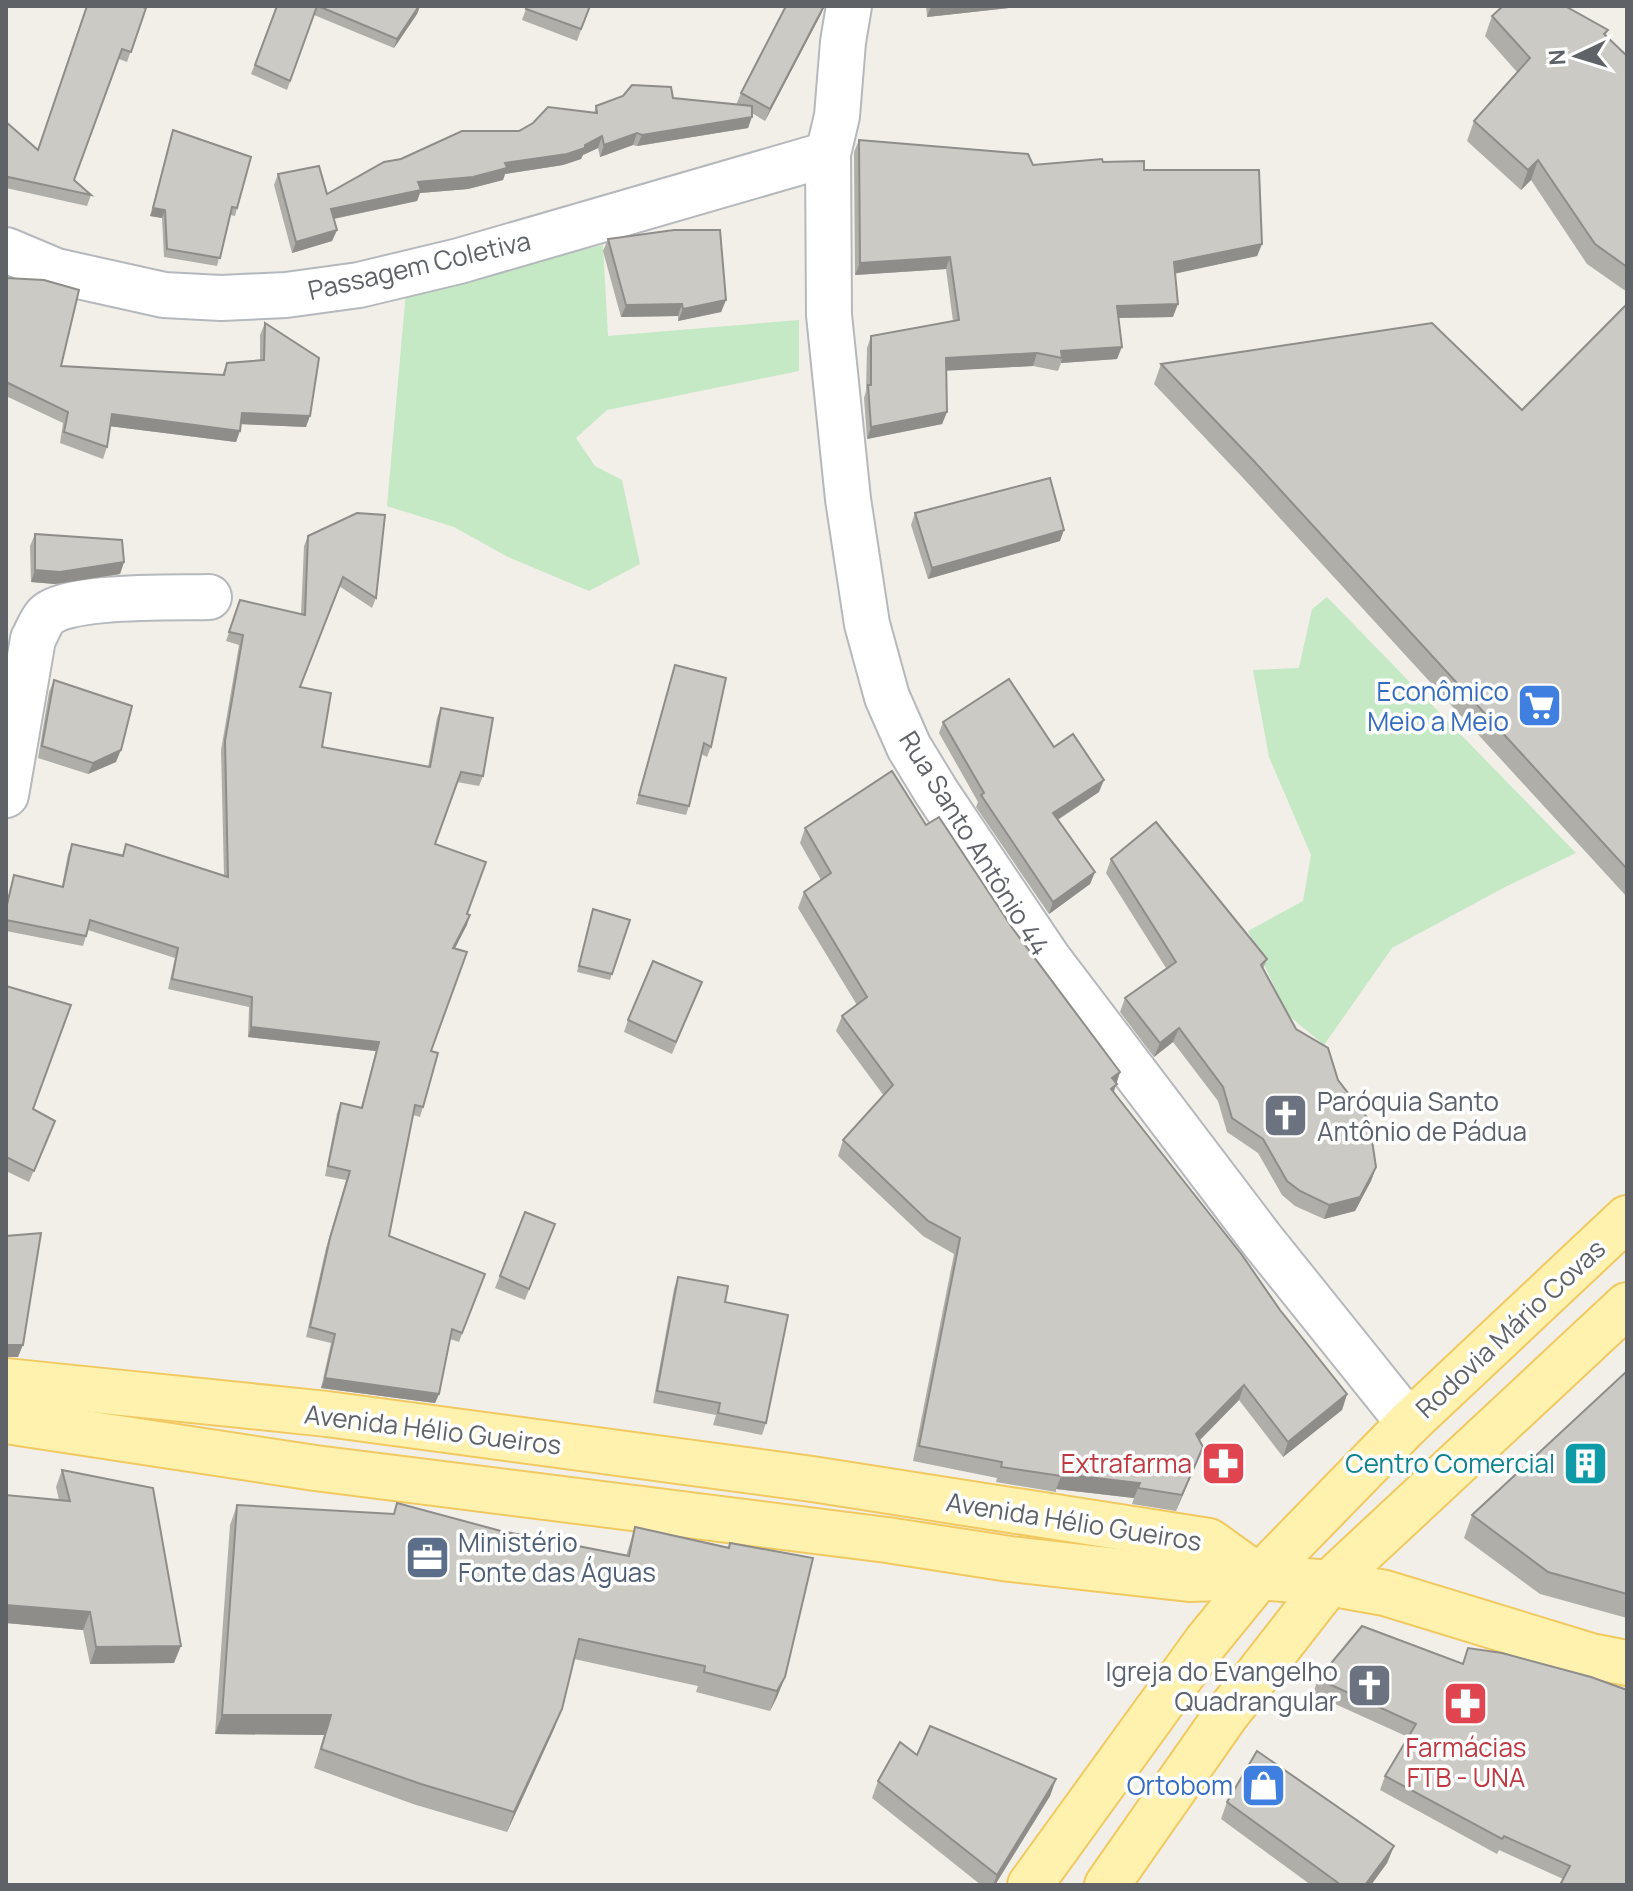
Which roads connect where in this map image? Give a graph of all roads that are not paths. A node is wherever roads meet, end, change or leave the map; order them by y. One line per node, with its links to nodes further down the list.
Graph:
1 (849, 6): 2 (street, Rua Santo Antônio 44)
2 (828, 154): 3 (street, Passagem Coletiva); 10 (street, Rua Santo Antônio 44)
3 (6, 250)
4 (209, 597): 5 (street)
5 (6, 795)
6 (1627, 1218): 10 (main road, Rodovia Mário Covas)
7 (1627, 1305): 12 (main road)
8 (6, 1381): 11 (main road, Avenida Hélio Gueiros)
9 (6, 1421): 11 (main road, Avenida Hélio Gueiros)
10 (1409, 1423): 11 (main road, Rodovia Mário Covas)
11 (1259, 1577): 12 (main road); 14 (main road, Rodovia Mário Covas)
12 (1329, 1583): 13 (main road); 15 (main road)
13 (1627, 1663)
14 (1030, 1885)
15 (1107, 1885)

